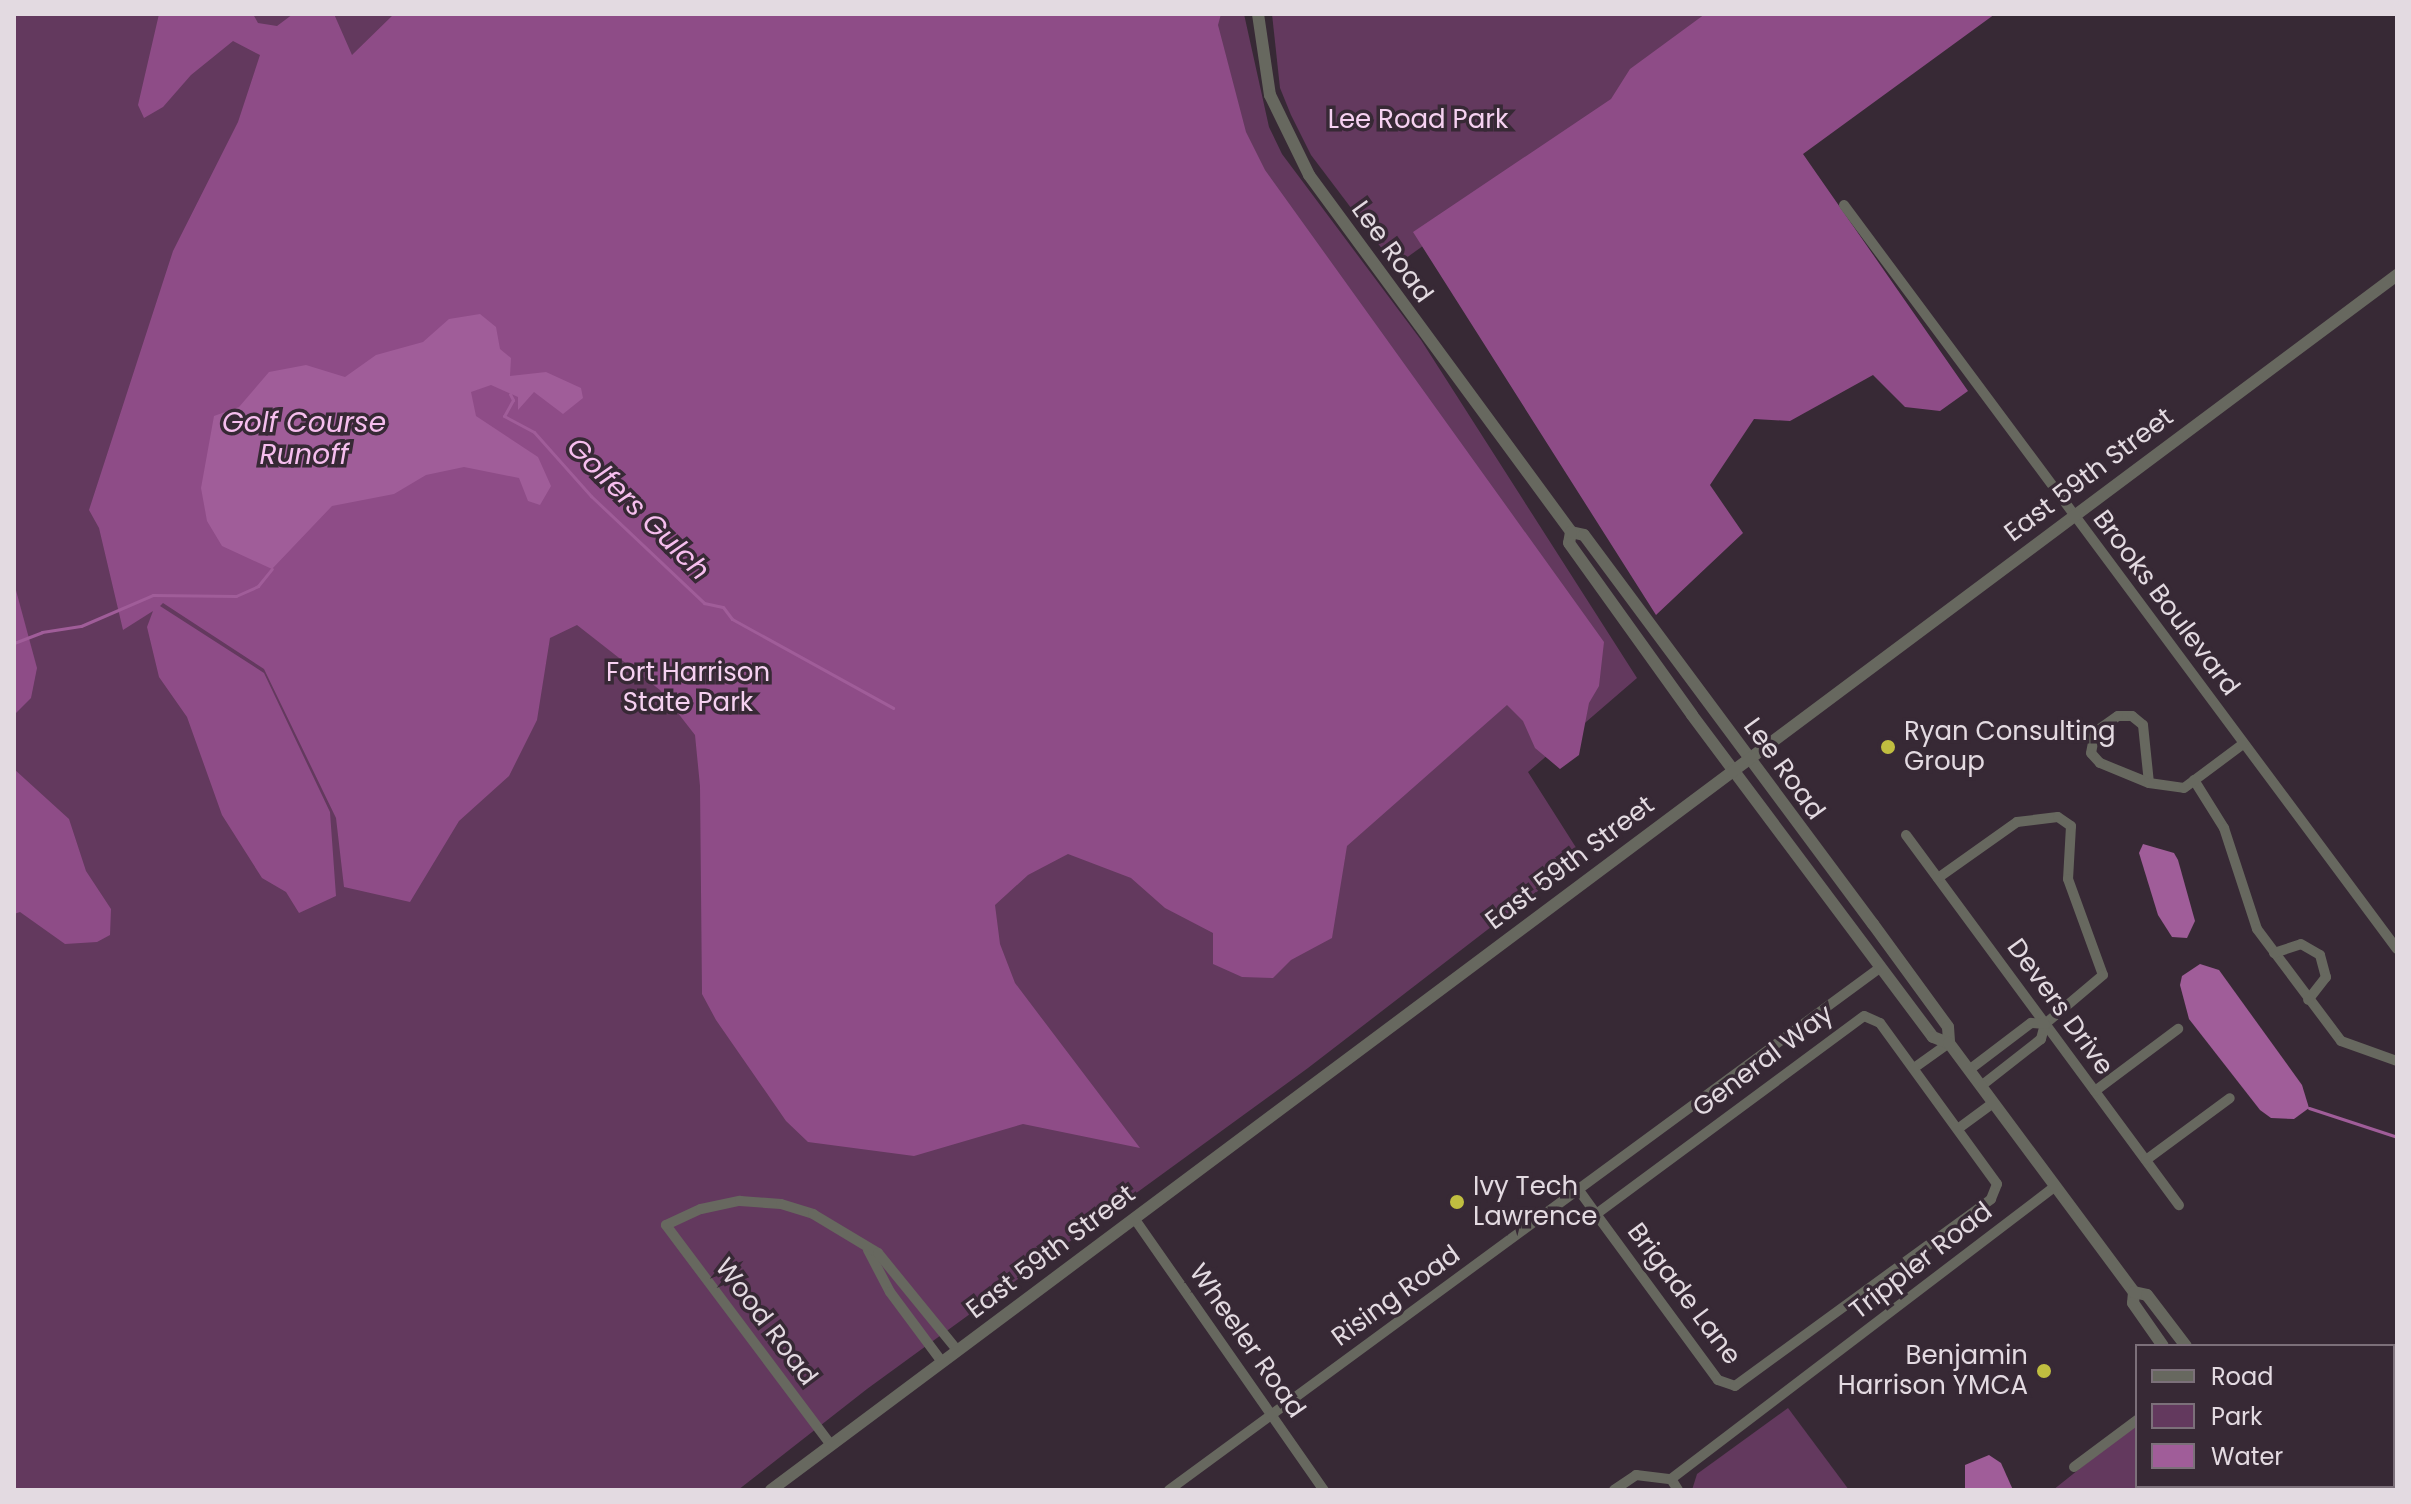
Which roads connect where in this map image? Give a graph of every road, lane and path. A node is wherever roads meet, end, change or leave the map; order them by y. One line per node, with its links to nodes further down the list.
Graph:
1 (1258, 14): 5 (street, Lee Road)
2 (1844, 205): 4 (street, Brooks Boulevard)
3 (2397, 275): 4 (street, East 59th Street)
4 (2072, 515): 6 (street, Brooks Boulevard); 7 (street, East 59th Street)
5 (1571, 532): 7 (street, Lee Road); 8 (street, Lee Road)
6 (2243, 744): 9 (street); 13 (street, Brooks Boulevard)
7 (1748, 757): 8 (street, East 59th Street); 21 (street, Lee Road)
8 (1732, 769): 17 (street, Lee Road); 35 (street, East 59th Street)
9 (2194, 780): 10 (street); 16 (street)
10 (2149, 783): 10 (street)
11 (1906, 835): 12 (street, Devers Drive)
12 (1938, 878): 19 (street, Devers Drive); 19 (street)
13 (2383, 930): 14 (street); 15 (street, Brooks Boulevard)
14 (2397, 935)
15 (2397, 949)
16 (2274, 953): 18 (street); 18 (street)
17 (1881, 967): 21 (street, Lee Road); 32 (street, Rising Road)
18 (2308, 1000): 22 (street)
19 (2045, 1024): 24 (street); 25 (street); 26 (street, Devers Drive)
20 (2178, 1029): 26 (street)
21 (1949, 1043): 23 (street); 24 (street, Lee Road)
22 (2397, 1061)
23 (1914, 1068): 29 (street, General Way); 34 (street, General Way)
24 (1969, 1070): 25 (street, Lee Road)
25 (1981, 1086): 28 (street, Lee Road)
26 (2095, 1091): 30 (street, Devers Drive)
27 (2230, 1098): 30 (street)
28 (1993, 1103): 29 (street); 31 (street, Lee Road)
29 (1959, 1128): 42 (street, General Way)
30 (2146, 1160): 33 (street, Devers Drive)
31 (2055, 1186): 37 (street, Lee Road); 47 (street, Trippler Road)
32 (1578, 1189): 34 (street, Brigade Lane); 43 (street, Rising Road)
33 (2179, 1205)
34 (1596, 1214): 42 (street, Brigade Lane)
35 (1134, 1218): 40 (street, East 59th Street); 43 (street, Wheeler Road)
36 (868, 1250): 40 (street); 41 (street); 45 (street, Wood Road)
37 (2134, 1292): 38 (street, Lee Road); 39 (street, Lee Road)
38 (2162, 1344)
39 (2184, 1344)
40 (957, 1350): 41 (street, East 59th Street)
41 (942, 1362): 45 (street, East 59th Street)
42 (1727, 1385)
43 (1272, 1415): 49 (street, Rising Road); 50 (street, Wheeler Road)
44 (2135, 1421): 46 (street)
45 (831, 1445): 48 (street, East 59th Street)
46 (2074, 1467)
47 (1671, 1479): 51 (street); 52 (street)
48 (771, 1490)
49 (1169, 1490)
50 (1324, 1490)
51 (1614, 1490)
52 (1678, 1490)

